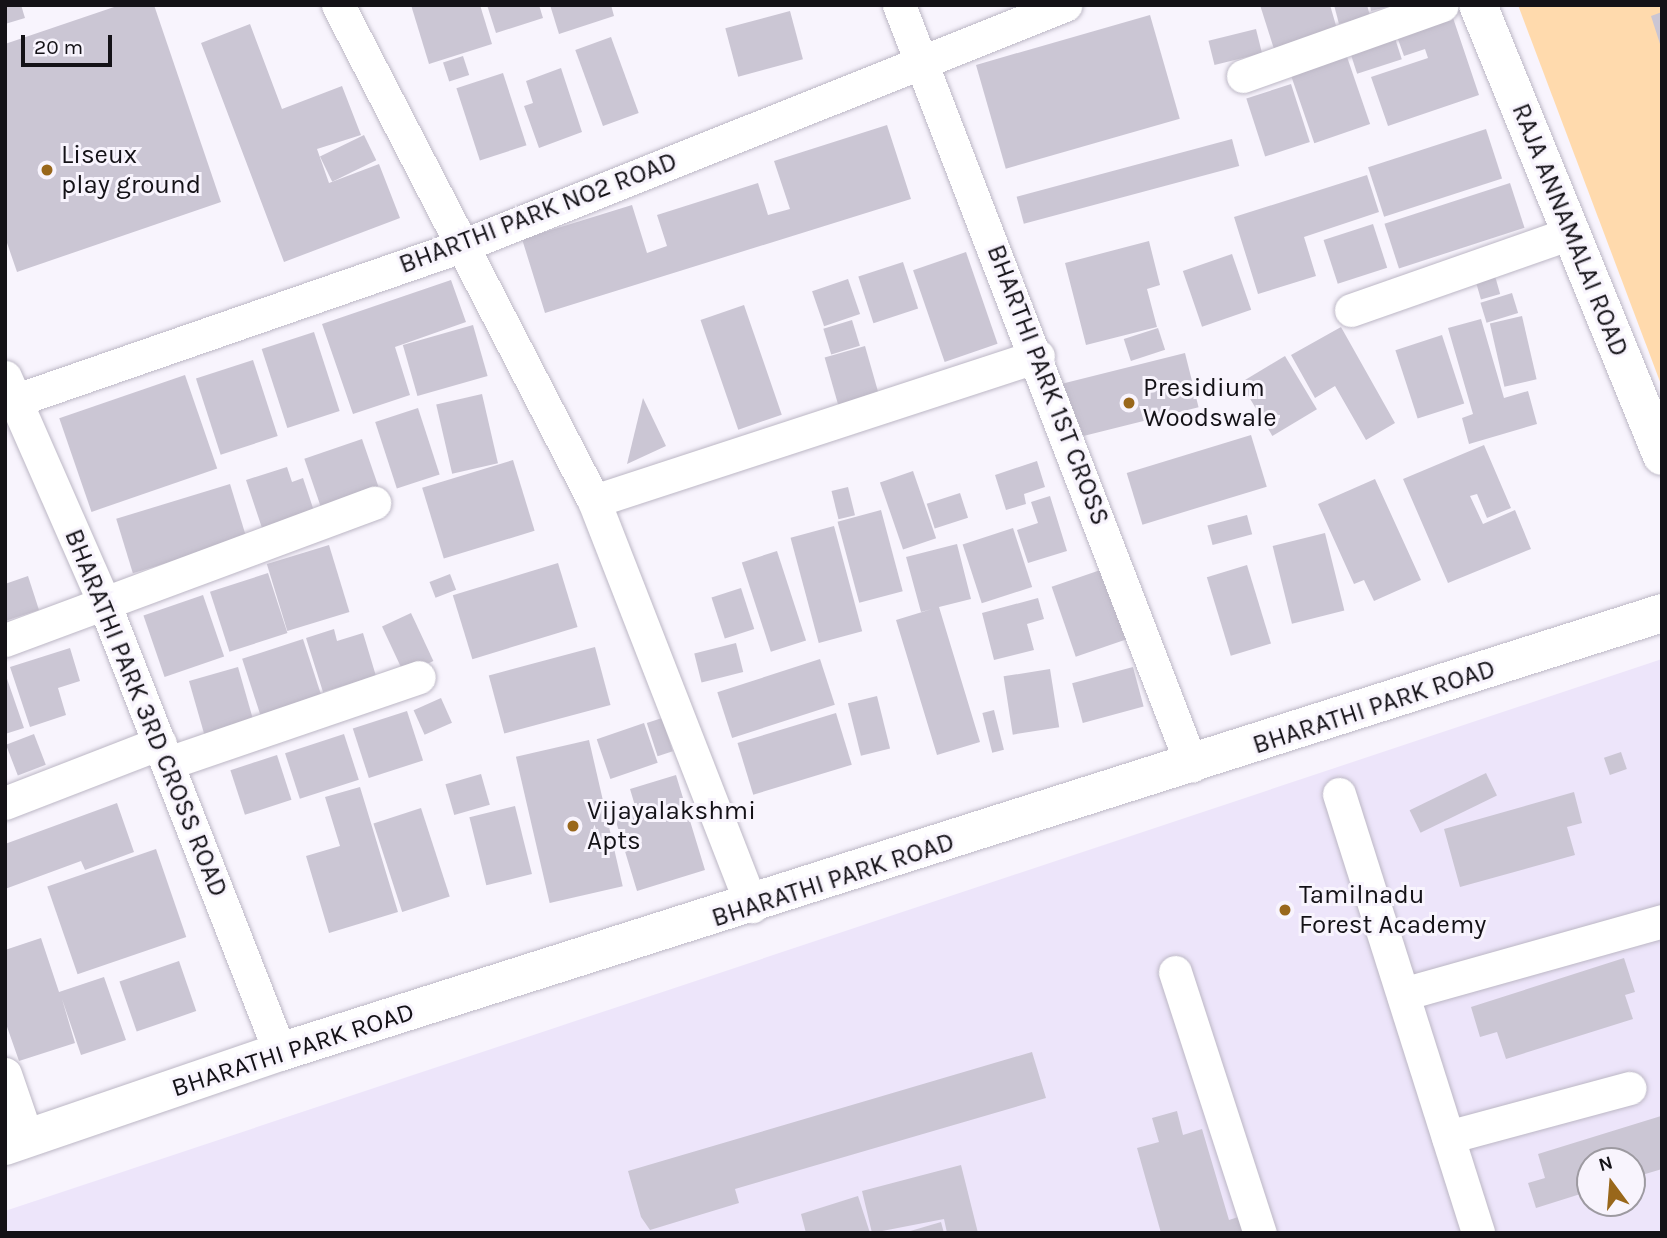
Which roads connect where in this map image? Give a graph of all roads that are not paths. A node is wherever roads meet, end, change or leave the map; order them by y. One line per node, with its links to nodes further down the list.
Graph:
1 (338, 5): 9 (street)
2 (899, 5): 6 (street, BHARTHI PARK 1ST CROSS)
3 (1065, 5): 6 (street, BHARTHI PARK NO2 ROAD)
4 (1442, 5): 7 (street)
5 (1478, 5): 8 (main road, RAJA ANNAMALAI ROAD)
6 (922, 59): 9 (street, BHARTHI PARK NO2 ROAD); 11 (street, BHARTHI PARK 1ST CROSS)
7 (1243, 76)
8 (1571, 233): 10 (street); 13 (main road, RAJA ANNAMALAI ROAD)
9 (458, 247): 12 (street, BHARTHI PARK NO2 ROAD); 14 (street)
10 (1351, 310)
11 (1038, 356): 14 (street); 21 (street, BHARTHI PARK 1ST CROSS)
12 (9, 394): 16 (street, BHARATHI PARK 3RD CROSS ROAD)
13 (1662, 456)
14 (594, 501): 24 (street)
15 (374, 503): 16 (street)
16 (104, 603): 18 (street); 20 (street, BHARATHI PARK 3RD CROSS ROAD)
17 (1662, 614): 21 (main road, BHARATHI PARK ROAD)
18 (5, 640)
19 (419, 677): 20 (street)
20 (164, 753): 23 (street); 28 (street, BHARATHI PARK 3RD CROSS ROAD)
21 (1192, 766): 24 (main road, BHARATHI PARK ROAD)
22 (1339, 794): 27 (street)
23 (5, 803)
24 (752, 906): 28 (main road, BHARATHI PARK ROAD)
25 (1662, 921): 27 (street)
26 (1175, 972): 33 (street)
27 (1403, 994): 31 (street)
28 (281, 1052): 32 (main road, BHARATHI PARK ROAD)
29 (5, 1074): 32 (street)
30 (1629, 1088): 31 (street)
31 (1448, 1137): 34 (street)
32 (16, 1142)
33 (1260, 1233)
34 (1478, 1233)

